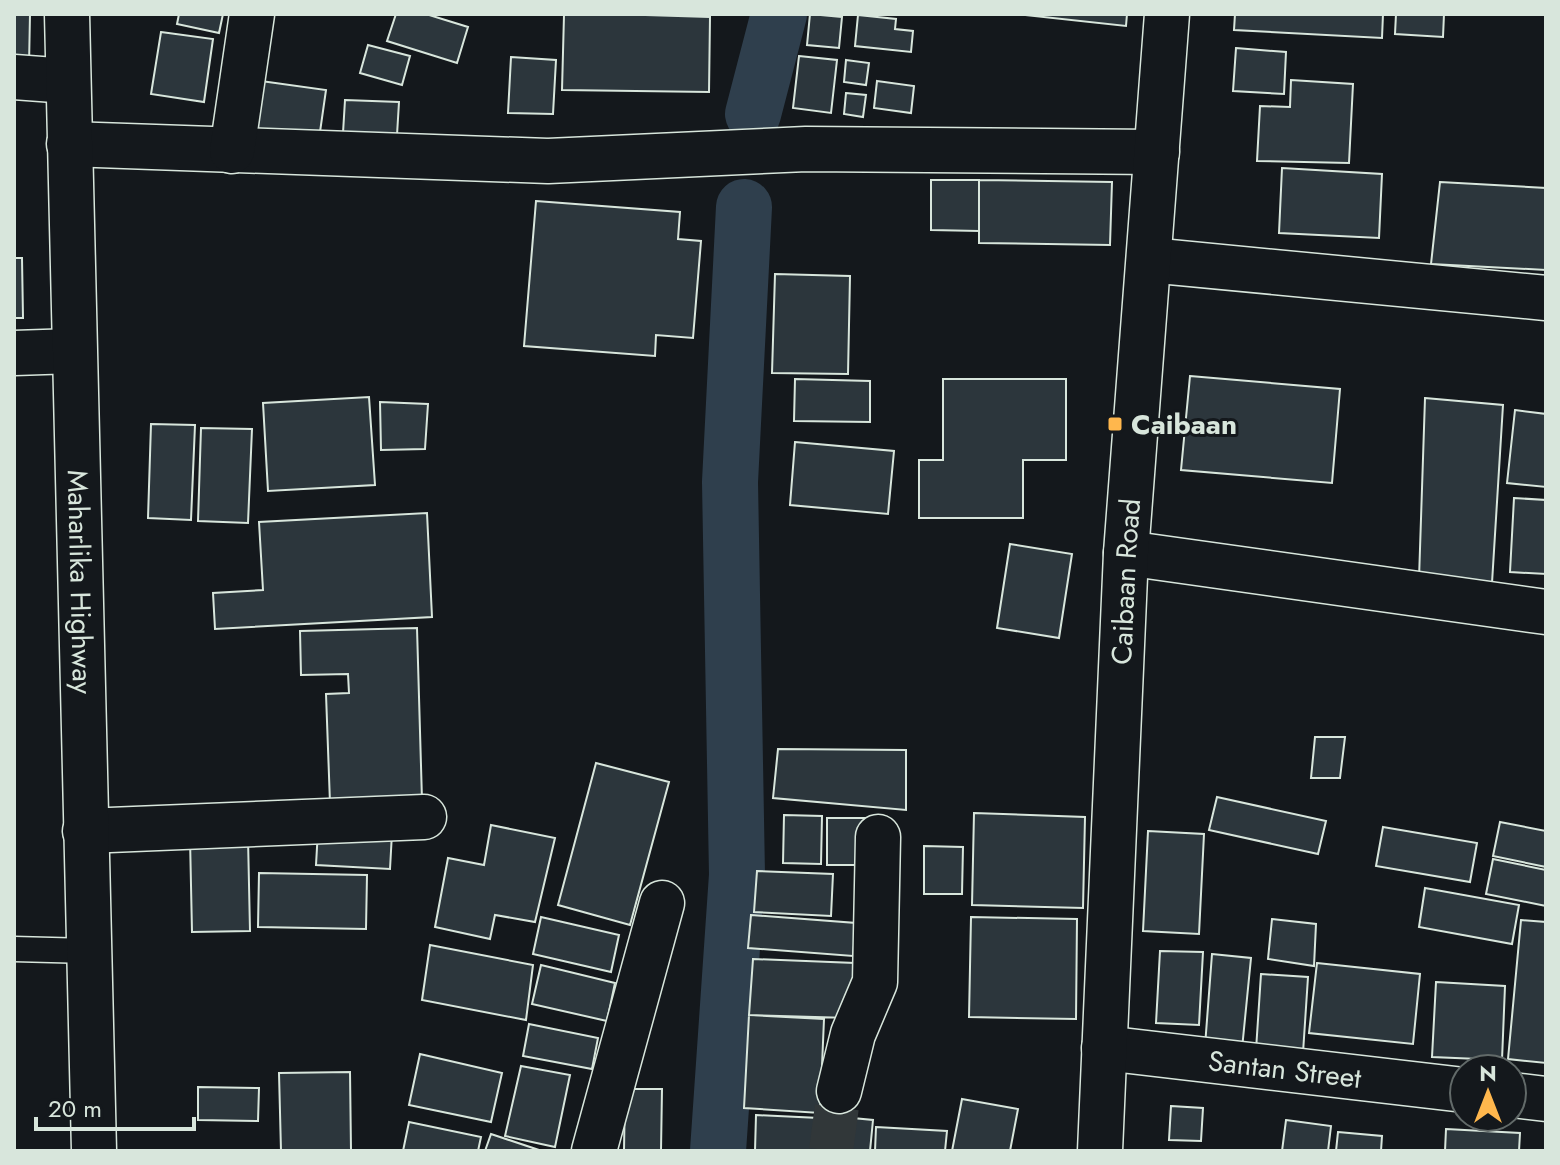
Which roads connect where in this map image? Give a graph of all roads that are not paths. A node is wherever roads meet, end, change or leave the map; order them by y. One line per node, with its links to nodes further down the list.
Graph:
1 (67, 14): 5 (main road, Maharlika Highway)
2 (252, 14): 7 (main road)
3 (1167, 14): 8 (main road, Caibaan Road)
4 (14, 77): 5 (main road)
5 (68, 81): 6 (main road, Maharlika Highway)
6 (69, 144): 7 (main road); 11 (main road, Maharlika Highway)
7 (232, 151): 8 (main road)
8 (1157, 152): 9 (main road, Caibaan Road)
9 (1149, 260): 10 (main road); 13 (main road, Caibaan Road)
10 (1546, 298)
11 (74, 351): 12 (main road); 16 (main road, Maharlika Highway)
12 (14, 353)
13 (1126, 553): 14 (main road); 21 (main road, Caibaan Road)
14 (1546, 612)
15 (424, 817): 16 (main road)
16 (85, 831): 20 (main road, Maharlika Highway)
17 (878, 837): 23 (main road)
18 (662, 903): 25 (main road)
19 (14, 949): 20 (lane)
20 (89, 951): 24 (main road, Maharlika Highway)
21 (1104, 1048): 22 (main road, Santan Street); 26 (main road, Caibaan Road)
22 (1448, 1088)
23 (839, 1091)
24 (94, 1151)
25 (594, 1151)
26 (1100, 1151)

